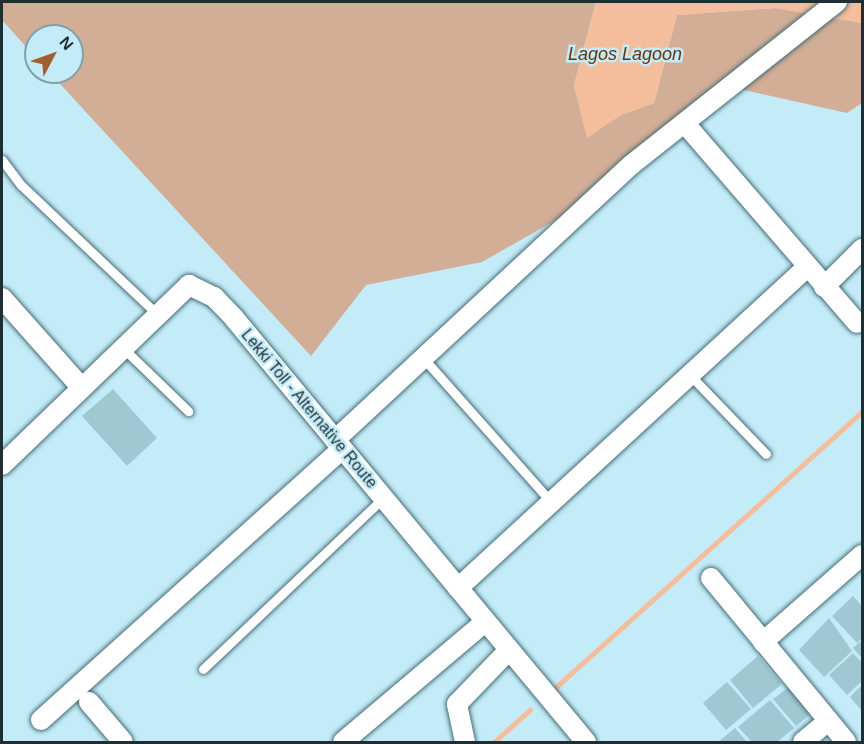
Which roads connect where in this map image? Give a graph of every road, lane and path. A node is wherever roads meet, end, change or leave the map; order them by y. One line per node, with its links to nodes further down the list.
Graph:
1 (837, 2): 2 (street)
2 (687, 126): 5 (street); 11 (street)
3 (2, 160): 8 (lane)
4 (862, 249): 6 (street)
5 (806, 268): 6 (street); 12 (street)
6 (824, 286): 9 (street)
7 (2, 298): 13 (street)
8 (156, 313): 10 (street, Lekki Toll - Alternative Route); 15 (street, Lekki Toll - Alternative Route)
9 (857, 323)
10 (121, 346): 13 (street, Lekki Toll - Alternative Route); 14 (lane)
11 (425, 360): 15 (street); 19 (lane)
12 (691, 376): 16 (lane); 19 (street)
13 (81, 387): 17 (street, Lekki Toll - Alternative Route)
14 (188, 411)
15 (339, 445): 18 (street, Lekki Toll - Alternative Route); 28 (street)
16 (766, 454)
17 (4, 459)
18 (383, 498): 22 (street, Lekki Toll - Alternative Route); 26 (lane)
19 (554, 505): 22 (street)
20 (862, 555): 24 (street)
21 (711, 578): 24 (street)
22 (458, 588): 23 (street, Lekki Toll - Alternative Route)
23 (485, 622): 25 (street, Lekki Toll - Alternative Route); 31 (street)
24 (763, 642): 29 (street)
25 (509, 651): 32 (street); 33 (street, Lekki Toll - Alternative Route)
26 (203, 669)
27 (89, 702): 30 (street)
28 (41, 720)
29 (828, 721): 34 (street); 35 (street)
30 (123, 742)
31 (343, 742)
32 (465, 742)
33 (586, 742)
34 (803, 742)
35 (846, 742)

